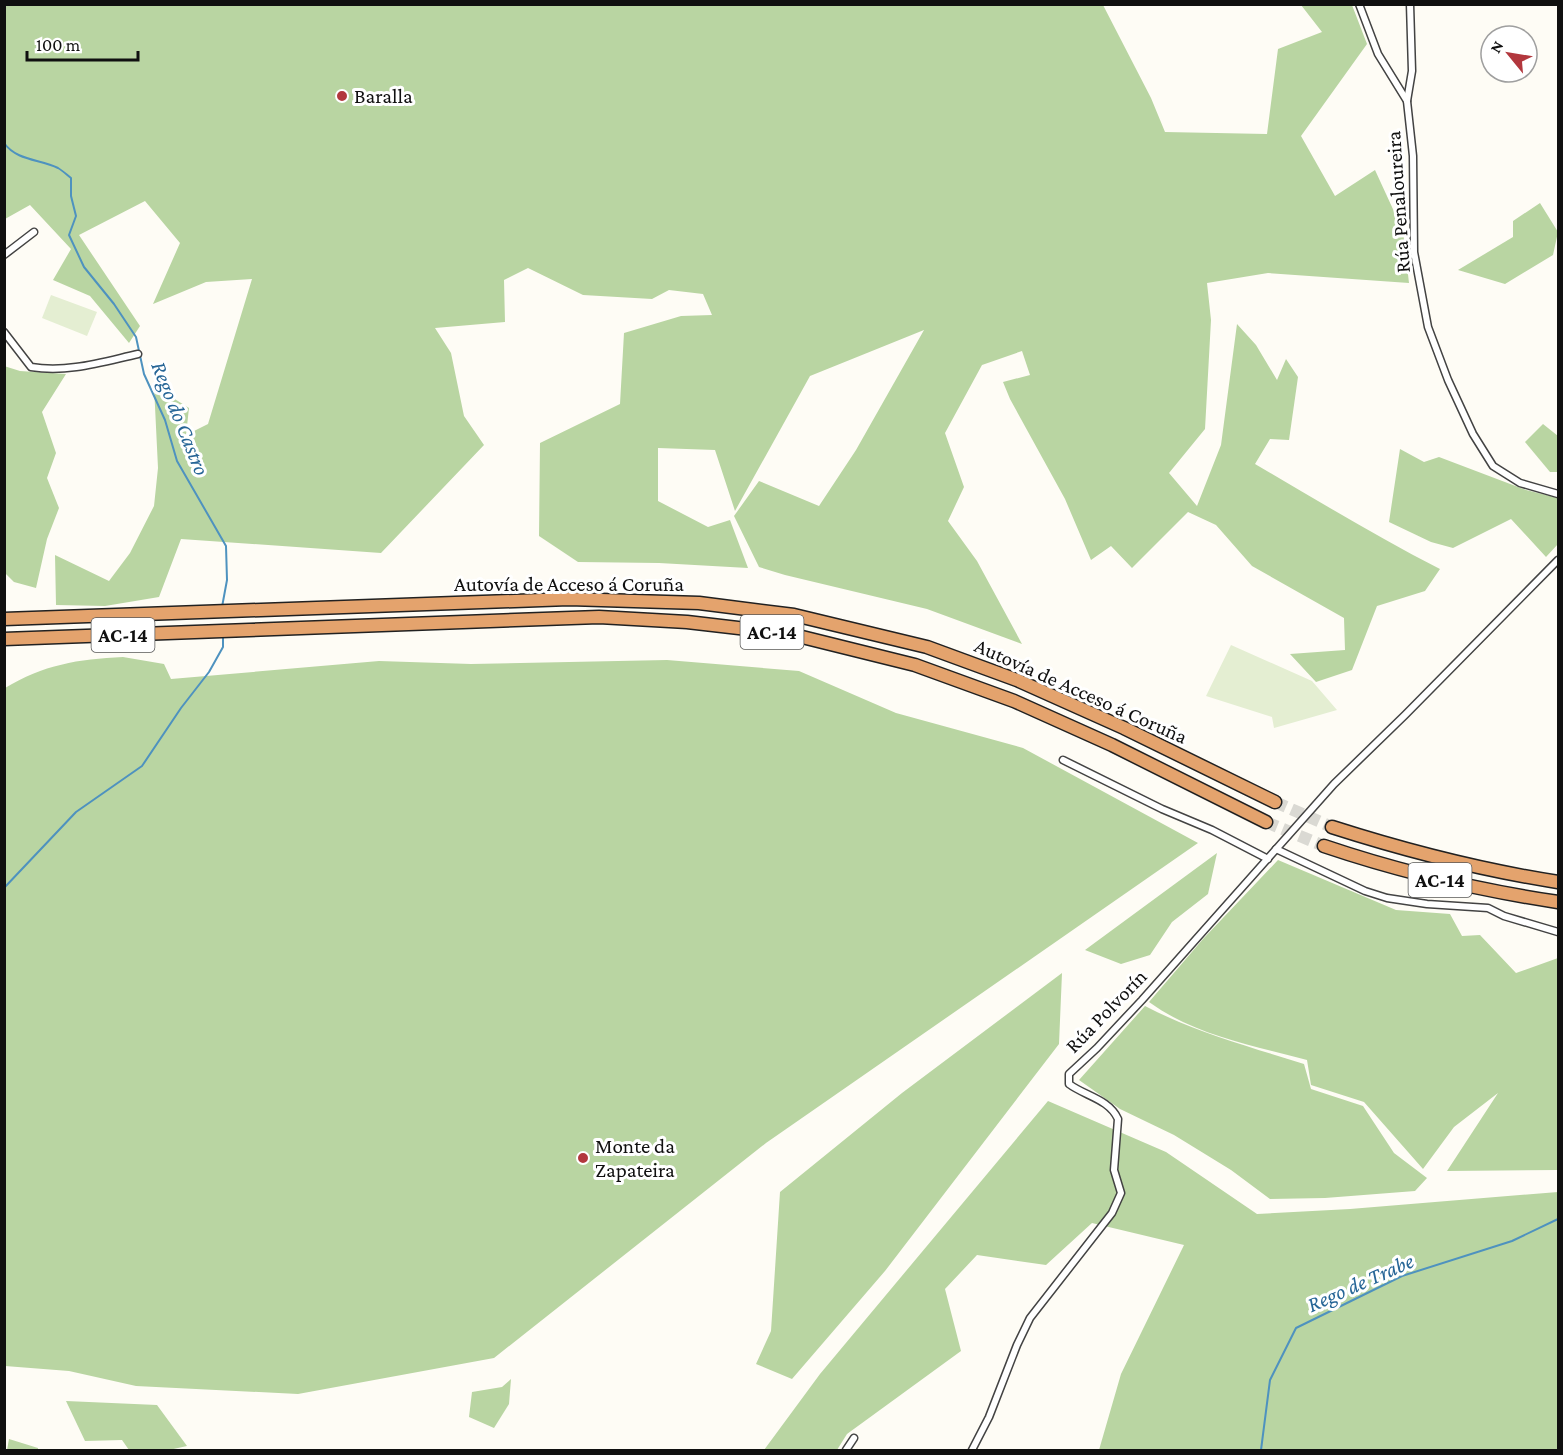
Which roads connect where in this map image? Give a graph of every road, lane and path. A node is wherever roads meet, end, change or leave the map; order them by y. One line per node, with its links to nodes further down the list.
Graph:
1 (1359, 4): 3 (street, Rúa Penaloureira)
2 (1410, 4): 3 (street)
3 (1407, 102): 8 (street, Rúa Penaloureira)
4 (34, 232): 5 (street)
5 (4, 255)
6 (4, 332): 7 (street)
7 (138, 354)
8 (1558, 494)
9 (1558, 560): 17 (street, Rúa Polvorín)
10 (4, 619): 13 (highway, Autovía de Acceso á Coruña / AC-14)
11 (4, 639): 14 (highway, Autovía de Acceso á Coruña / AC-14)
12 (1063, 760): 18 (street)
13 (1275, 802)
14 (1266, 822)
15 (1332, 827): 19 (highway, AC-14)
16 (1324, 846): 20 (highway, AC-14)
17 (1275, 851): 18 (street, Rúa Polvorín); 21 (street)
18 (1268, 859): 24 (street, Rúa Polvorín)
19 (1558, 882)
20 (1558, 902)
21 (1558, 932)
22 (854, 1438): 23 (street)
23 (846, 1450)
24 (972, 1450)

